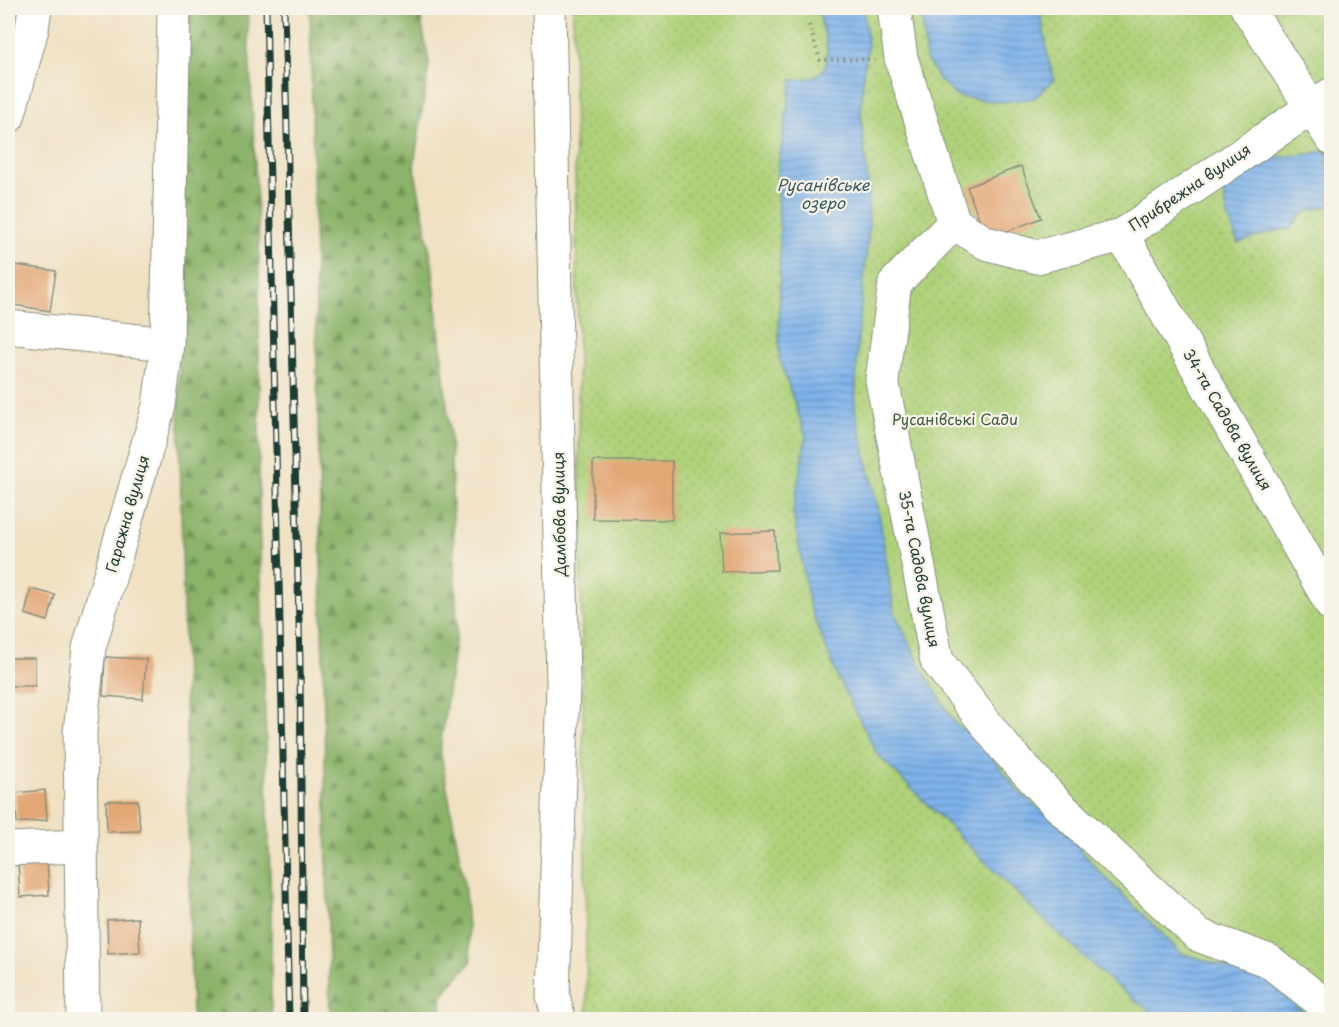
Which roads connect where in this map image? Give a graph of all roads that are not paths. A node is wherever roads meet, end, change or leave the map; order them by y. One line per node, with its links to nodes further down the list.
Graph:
1 (174, 8): 12 (street, Гаражна вулиця)
2 (549, 8): 18 (street, Дамбова вулиця)
3 (894, 8): 9 (street)
4 (1247, 8): 6 (street)
5 (25, 21): 7 (street)
6 (1321, 100): 8 (street); 10 (street, Прибрежна вулиця)
7 (8, 117)
8 (1332, 139)
9 (954, 223): 10 (street, Прибрежна вулиця); 16 (street, 35-та Садова вулиця)
10 (1122, 235): 13 (street, 34-та Садова вулиця)
11 (8, 327): 12 (street)
12 (167, 344): 14 (street, Гаражна вулиця)
13 (1332, 605)
14 (80, 846): 15 (street); 17 (street, Гаражна вулиця)
15 (8, 849)
16 (1329, 1008)
17 (83, 1020)
18 (560, 1020)

